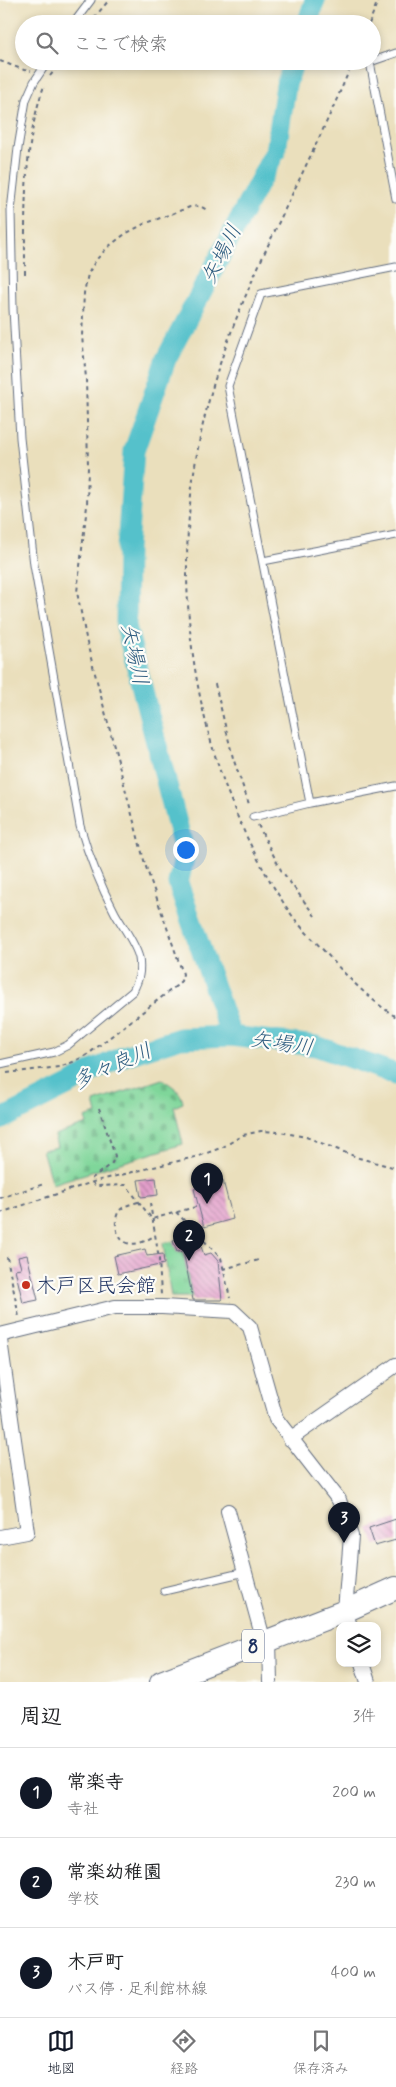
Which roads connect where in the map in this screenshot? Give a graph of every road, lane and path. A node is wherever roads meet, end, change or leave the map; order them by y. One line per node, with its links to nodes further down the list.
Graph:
1 (91, 0): 4 (lane)
2 (110, 0): 5 (path)
3 (378, 0): 6 (path)
4 (79, 15)
5 (98, 15)
6 (372, 15)
7 (396, 53): 8 (lane)
8 (381, 58)
9 (0, 61): 10 (path)
10 (15, 67)
11 (42, 70): 27 (lane)
12 (55, 70): 14 (path)
13 (372, 70): 16 (lane)
14 (49, 78)
15 (44, 83): 19 (path)
16 (396, 199)
17 (206, 210): 28 (path)
18 (396, 267): 21 (lane)
19 (25, 274)
20 (396, 535): 21 (lane)
21 (263, 561): 24 (lane)
22 (215, 684): 25 (path)
23 (396, 786): 24 (lane)
24 (310, 803): 25 (lane)
25 (253, 817): 26 (path)
26 (315, 916)
27 (0, 1064)
28 (0, 1073)
29 (99, 1108): 31 (path)
30 (396, 1168): 31 (path)
31 (92, 1182): 34 (path); 38 (path)
32 (44, 1184): 33 (path)
33 (0, 1198)
34 (139, 1201): 39 (path); 40 (path)
35 (150, 1203): 39 (path)
36 (199, 1206): 37 (path)
37 (176, 1212): 39 (path); 43 (path)
38 (0, 1213)
39 (152, 1219): 40 (path)
40 (155, 1235): 44 (path)
41 (7, 1257): 46 (path)
42 (259, 1260): 43 (path)
43 (223, 1269): 45 (path)
44 (162, 1307): 45 (street); 46 (street)
45 (233, 1311): 51 (street)
46 (21, 1329): 47 (street)
47 (0, 1335)
48 (0, 1340): 50 (street)
49 (396, 1365): 51 (street)
50 (4, 1408): 53 (street)
51 (290, 1439): 57 (street)
52 (228, 1511): 54 (street)
53 (0, 1537)
54 (245, 1572): 56 (lane); 58 (street)
55 (396, 1588): 57 (main road, 8)
56 (164, 1591)
57 (348, 1618): 58 (main road, 8)
58 (267, 1641): 60 (main road, 8); 61 (street)
59 (363, 1667): 62 (street)
60 (161, 1682)
61 (270, 1682)
62 (368, 1682)

